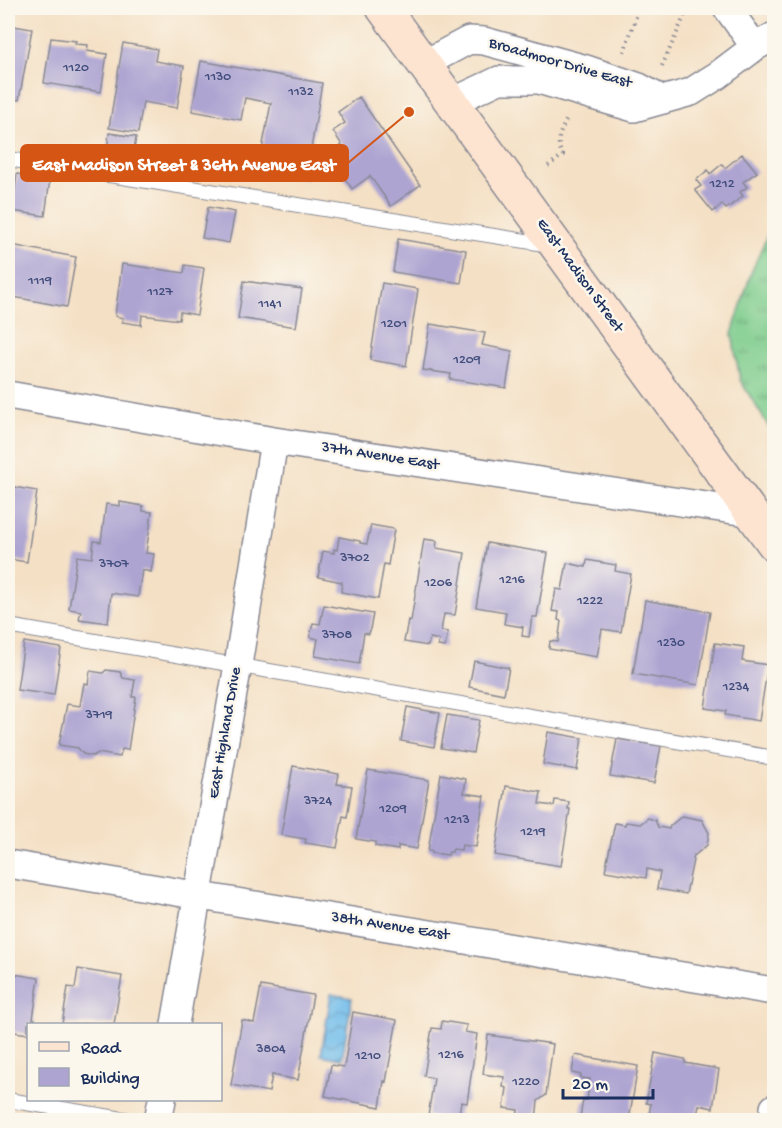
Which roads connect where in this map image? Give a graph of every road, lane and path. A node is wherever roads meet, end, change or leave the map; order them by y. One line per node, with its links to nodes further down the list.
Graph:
1 (383, 8): 7 (main road, East Madison Street)
2 (639, 8): 6 (path)
3 (688, 8): 8 (path)
4 (727, 8): 5 (street)
5 (765, 42): 8 (street, Broadmoor Drive East)
6 (624, 53)
7 (424, 64): 8 (street, Broadmoor Drive East); 9 (main road, East Madison Street)
8 (660, 87): 9 (street, Broadmoor Drive East)
9 (452, 102): 13 (main road, East Madison Street)
10 (572, 108): 12 (path)
11 (8, 159): 13 (lane)
12 (548, 166)
13 (557, 246): 16 (main road, East Madison Street)
14 (8, 395): 15 (street, 37th Avenue East)
15 (274, 441): 16 (street, 37th Avenue East); 19 (street, East Highland Drive)
16 (753, 513): 17 (main road, East Madison Street)
17 (774, 544)
18 (8, 626): 19 (lane)
19 (238, 665): 20 (lane); 22 (street, East Highland Drive)
20 (774, 758)
21 (8, 864): 22 (street, 38th Avenue East)
22 (197, 895): 23 (street, 38th Avenue East); 24 (street, East Highland Drive)
23 (774, 993)
24 (175, 1023)
25 (8, 1100): 28 (lane)
26 (162, 1101): 29 (street)
27 (774, 1108): 30 (street)
28 (129, 1120)
29 (159, 1120)
30 (773, 1120)

